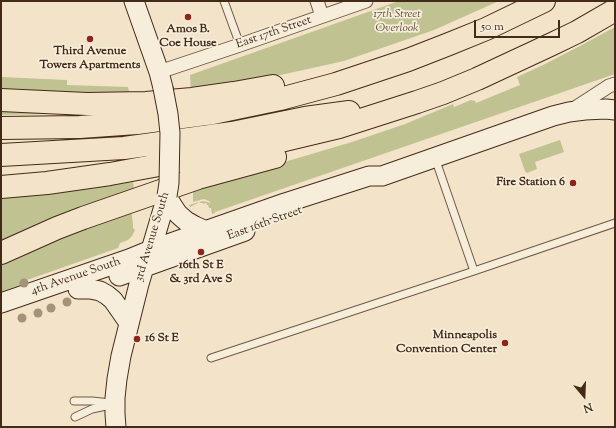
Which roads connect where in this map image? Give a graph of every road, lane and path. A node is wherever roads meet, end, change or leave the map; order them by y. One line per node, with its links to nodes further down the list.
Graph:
1 (134, 1): 10 (street, 3rd Avenue South)
2 (224, 1): 8 (lane)
3 (317, 1): 7 (street)
4 (366, 1): 7 (street, East 17th Street)
5 (542, 2): 13 (highway); 16 (highway)
6 (615, 10): 9 (highway)
7 (322, 16): 8 (street, East 17th Street)
8 (240, 45): 10 (street, East 17th Street)
9 (513, 63): 12 (highway); 25 (highway)
10 (161, 80): 21 (street, 3rd Avenue South, bridge)
11 (615, 84): 15 (street, East 16th Street)
12 (443, 93): 17 (highway); 20 (highway)
13 (1, 100)
14 (615, 110): 15 (street)
15 (569, 112): 18 (street, East 16th Street)
16 (1, 128)
17 (1, 155)
18 (435, 157): 19 (street, East 16th Street); 27 (lane)
19 (382, 176): 23 (street, East 16th Street); 26 (street, East 16th Street)
20 (1, 187)
21 (167, 196): 23 (street); 24 (street, 3rd Avenue South)
22 (615, 224): 27 (lane)
23 (206, 231): 24 (street, East 16th Street)
24 (151, 250): 26 (street, 3rd Avenue South); 29 (street, 4th Avenue South)
25 (1, 253)
26 (144, 267): 28 (street, 4th Avenue South); 31 (street, 3rd Avenue South)
27 (474, 271): 32 (lane)
28 (78, 289): 30 (street, 4th Avenue South); 31 (street)
29 (1, 303)
30 (1, 317)
31 (129, 324): 34 (street, 3rd Avenue South)
32 (211, 358)
33 (74, 401): 34 (lane)
34 (115, 404): 35 (lane); 36 (street, 3rd Avenue South)
35 (75, 417)
36 (116, 427)

